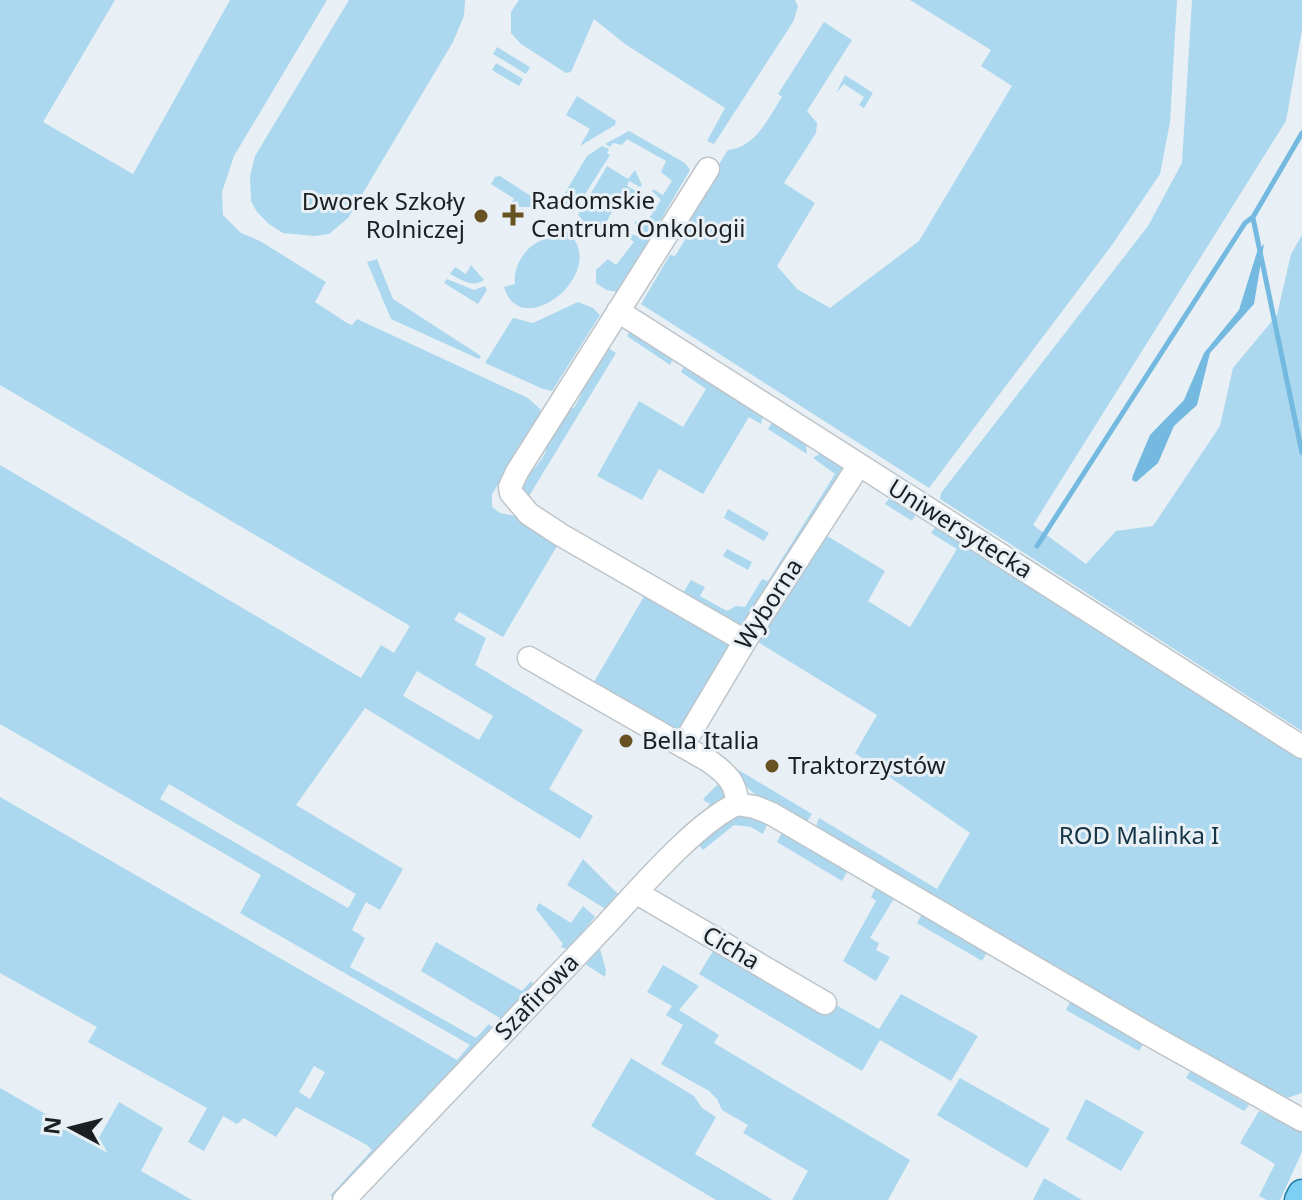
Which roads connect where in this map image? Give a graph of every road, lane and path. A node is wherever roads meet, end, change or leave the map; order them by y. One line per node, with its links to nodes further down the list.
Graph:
1 (708, 169): 2 (street)
2 (618, 311): 3 (street, Uniwersytecka); 4 (street)
3 (859, 465): 4 (street, Wyborna); 7 (street, Uniwersytecka)
4 (745, 641): 6 (street, Wyborna)
5 (529, 658): 6 (street)
6 (683, 745): 8 (street)
7 (1302, 747)
8 (737, 804): 9 (street, Szafirowa); 11 (street)
9 (637, 893): 10 (street, Cicha); 13 (street, Szafirowa)
10 (825, 1003)
11 (1302, 1120)
12 (1302, 1194): 14 (main road)
13 (344, 1200)
14 (1299, 1200)

